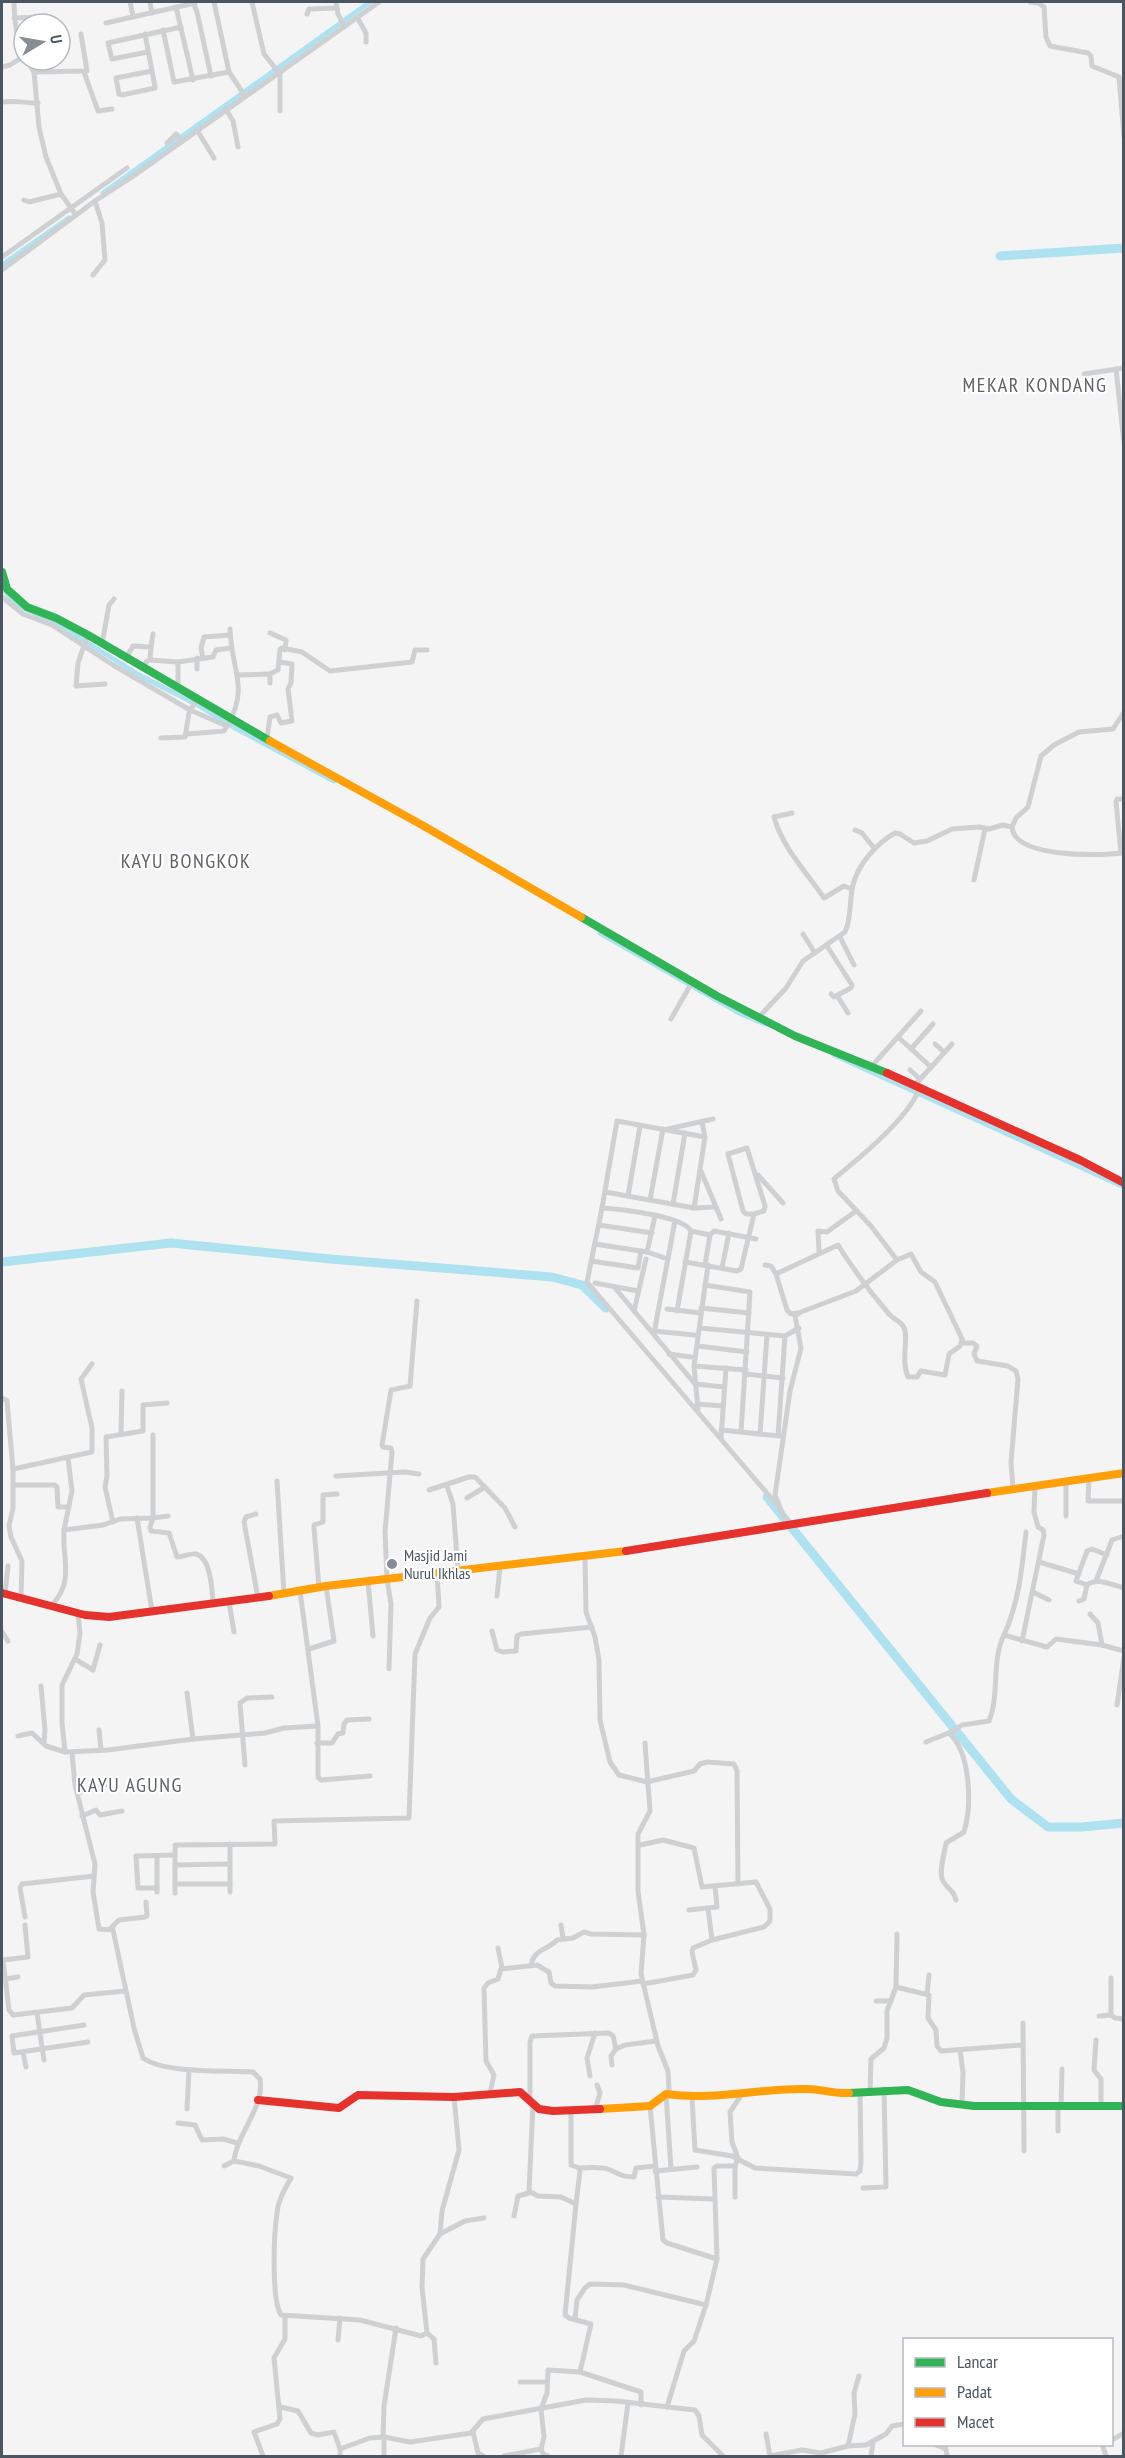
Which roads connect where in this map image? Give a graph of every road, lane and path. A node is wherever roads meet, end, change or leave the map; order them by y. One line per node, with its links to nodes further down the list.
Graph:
1 (130, 2): 12 (street)
2 (150, 2): 10 (street)
3 (194, 2): 8 (street); 28 (street)
4 (214, 2): 27 (street)
5 (252, 2): 23 (street)
6 (379, 2): 13 (street)
7 (1030, 2): 37 (street)
8 (172, 6): 10 (street); 16 (street)
9 (337, 8): 11 (street); 15 (street)
10 (152, 13): 12 (street)
11 (307, 14)
12 (133, 16): 14 (street)
13 (357, 17): 15 (street); 20 (street)
14 (106, 23)
15 (343, 25): 23 (street)
16 (181, 27): 17 (street); 29 (street)
17 (163, 30): 19 (street); 29 (street)
18 (81, 34): 26 (street)
19 (145, 34): 21 (street); 21 (street)
20 (366, 42)
21 (148, 52): 22 (street)
22 (152, 71): 22 (street)
23 (278, 71): 30 (street); 35 (street)
24 (34, 72): 32 (street)
25 (72, 72): 26 (street)
26 (84, 72): 33 (street)
27 (230, 72): 28 (street); 30 (street)
28 (211, 76): 29 (street)
29 (193, 80)
30 (243, 93): 34 (street)
31 (2, 102): 32 (street)
32 (38, 103): 44 (street)
33 (112, 109)
34 (226, 109): 36 (street); 40 (street)
35 (280, 111)
36 (197, 130): 38 (street); 41 (street)
37 (1124, 137)
38 (180, 139): 39 (street); 42 (street)
39 (167, 143)
40 (238, 147)
41 (214, 158)
42 (128, 171): 43 (street); 43 (street)
43 (100, 192): 46 (street); 47 (street)
44 (61, 194): 45 (street); 47 (street)
45 (24, 200)
46 (95, 201): 47 (street); 51 (street)
47 (74, 211): 48 (street)
48 (51, 228): 49 (street); 50 (street)
49 (2, 257)
50 (2, 270)
51 (93, 275)
52 (1124, 368): 53 (street)
53 (1116, 369): 54 (street); 55 (street)
54 (1084, 374)
55 (1124, 443)
56 (2, 572): 57 (street)
57 (4, 592): 61 (street)
58 (114, 600): 62 (street)
59 (270, 633): 65 (street)
60 (153, 634): 63 (street)
61 (86, 640): 62 (street); 73 (street); 77 (street)
62 (102, 644): 67 (street)
63 (151, 647): 67 (street); 69 (street)
64 (231, 648): 68 (street); 68 (street); 75 (street)
65 (285, 650): 66 (street); 71 (street)
66 (427, 650)
67 (126, 658): 73 (street)
68 (200, 658): 70 (street); 72 (street)
69 (150, 660): 70 (street); 73 (street)
70 (178, 662): 78 (street)
71 (279, 662): 74 (street); 86 (street)
72 (197, 669)
73 (138, 671): 78 (street); 79 (street)
74 (270, 674): 75 (street); 76 (street)
75 (237, 675): 83 (street)
76 (270, 683)
77 (105, 684)
78 (175, 687): 79 (street); 80 (street)
79 (168, 697): 81 (street)
80 (196, 700): 81 (street); 83 (street)
81 (191, 710): 83 (street); 84 (street)
82 (1124, 712): 89 (street)
83 (229, 722): 84 (street); 86 (street)
84 (187, 734): 85 (street)
85 (162, 738)
86 (267, 738): 100 (street)
87 (1124, 799): 89 (street)
88 (792, 813): 94 (street)
89 (1012, 827): 91 (street)
90 (855, 830): 92 (street)
91 (985, 830): 92 (street); 93 (street)
92 (874, 848): 94 (street)
93 (974, 880)
94 (852, 889): 96 (street)
95 (803, 934): 98 (street)
96 (840, 937): 97 (street); 99 (street)
97 (827, 946): 98 (street); 102 (street)
98 (815, 952): 105 (street)
99 (854, 965)
100 (692, 983): 105 (street); 106 (street)
101 (831, 994): 102 (street)
102 (838, 997): 104 (street)
103 (921, 1011): 108 (street)
104 (848, 1013)
105 (759, 1017): 113 (street)
106 (671, 1019)
107 (933, 1024): 111 (street)
108 (898, 1037): 111 (street); 113 (street)
109 (935, 1044): 112 (street)
110 (952, 1044): 112 (street)
111 (911, 1049): 114 (street)
112 (944, 1052): 114 (street)
113 (871, 1067): 117 (street)
114 (931, 1067): 116 (street)
115 (910, 1070): 116 (street)
116 (920, 1079): 117 (street)
117 (917, 1091): 126 (street); 135 (street)
118 (713, 1119): 119 (street)
119 (702, 1122): 121 (street); 123 (street)
120 (640, 1125): 121 (street); 127 (street); 128 (street)
121 (664, 1130): 122 (street); 129 (street)
122 (685, 1133): 123 (street); 131 (street)
123 (705, 1137): 124 (street)
124 (701, 1170): 132 (street); 134 (street)
125 (757, 1174): 130 (street); 136 (street); 136 (street)
126 (1124, 1183)
127 (605, 1192): 128 (street); 133 (street)
128 (628, 1196): 129 (street)
129 (650, 1200): 131 (street)
130 (783, 1203)
131 (673, 1204): 134 (street)
132 (716, 1207): 134 (street); 138 (street)
133 (602, 1208): 137 (street); 140 (street)
134 (694, 1208)
135 (856, 1211): 149 (street); 152 (street)
136 (754, 1214): 145 (street)
137 (655, 1216): 139 (street); 142 (street)
138 (721, 1219)
139 (675, 1221): 141 (street); 150 (street)
140 (599, 1225): 142 (street); 147 (street)
141 (691, 1231): 144 (street); 154 (street)
142 (652, 1233): 148 (street)
143 (729, 1233): 144 (street); 145 (street); 157 (street)
144 (710, 1235): 155 (street)
145 (747, 1237): 146 (street); 157 (street)
146 (756, 1239)
147 (595, 1244): 148 (street); 153 (street)
148 (644, 1252): 150 (street); 153 (street)
149 (819, 1253): 158 (street); 161 (street)
150 (668, 1258): 173 (street)
151 (646, 1259): 163 (street)
152 (897, 1260): 161 (street); 178 (street)
153 (591, 1261): 196 (street)
154 (685, 1262): 155 (street); 168 (street)
155 (707, 1265): 157 (street); 160 (street)
156 (765, 1265): 158 (street)
157 (722, 1268)
158 (776, 1274): 170 (street)
159 (596, 1283): 162 (street)
160 (705, 1285): 166 (street); 169 (street)
161 (864, 1285): 170 (street); 178 (street)
162 (615, 1288): 163 (street); 167 (street)
163 (638, 1291): 167 (street)
164 (417, 1301): 208 (street)
165 (668, 1309): 168 (street)
166 (701, 1310): 168 (street); 169 (street); 171 (street)
167 (634, 1311): 173 (street)
168 (677, 1311)
169 (749, 1313): 174 (street)
170 (797, 1313): 172 (street)
171 (700, 1328): 174 (street); 179 (street)
172 (799, 1328): 177 (street); 202 (street)
173 (654, 1332): 175 (street); 181 (street)
174 (748, 1333): 176 (street); 180 (street)
175 (694, 1335)
176 (767, 1335): 177 (street); 187 (street)
177 (785, 1336): 188 (street)
178 (962, 1340): 219 (street)
179 (698, 1346): 180 (street); 184 (street)
180 (747, 1352): 186 (street)
181 (669, 1354): 182 (street); 189 (street)
182 (691, 1357)
183 (92, 1364): 205 (street)
184 (694, 1366): 185 (street); 189 (street)
185 (726, 1368): 186 (street); 190 (street)
186 (745, 1372): 187 (street); 198 (street)
187 (764, 1376): 188 (street); 200 (street)
188 (783, 1378): 202 (street)
189 (695, 1384): 190 (street); 194 (street)
190 (724, 1387): 195 (street)
191 (122, 1391): 199 (street)
192 (2, 1398): 207 (street)
193 (167, 1403): 199 (street)
194 (697, 1404): 195 (street); 196 (street)
195 (723, 1406): 197 (street)
196 (699, 1412): 204 (street)
197 (721, 1430): 198 (street); 204 (street)
198 (741, 1432): 200 (street)
199 (121, 1433): 203 (street)
200 (760, 1434): 202 (street)
201 (153, 1435): 230 (street)
202 (782, 1436): 224 (street)
203 (106, 1437): 205 (street); 231 (street)
204 (721, 1438): 224 (street)
205 (93, 1441): 206 (street)
206 (68, 1458): 207 (street); 225 (street)
207 (13, 1469): 215 (street)
208 (389, 1473): 210 (street); 211 (street); 245 (street)
209 (1124, 1473): 212 (street)
210 (419, 1474)
211 (336, 1476)
212 (1089, 1478): 214 (street); 223 (street)
213 (277, 1481): 254 (street)
214 (1066, 1481): 216 (street); 228 (street)
215 (13, 1485): 225 (street); 257 (street)
216 (1035, 1485): 219 (street); 239 (street)
217 (447, 1486): 218 (street); 220 (street); 242 (street)
218 (485, 1488): 222 (street); 233 (street)
219 (1013, 1489): 232 (street)
220 (429, 1490)
221 (337, 1494): 249 (street)
222 (467, 1498)
223 (1124, 1501)
224 (778, 1505): 232 (street)
225 (69, 1507): 234 (street)
226 (256, 1514): 256 (street)
227 (168, 1516): 230 (street)
228 (1066, 1516)
229 (136, 1518): 230 (street); 231 (street); 263 (street)
230 (153, 1518): 260 (street)
231 (113, 1522): 234 (street)
232 (792, 1525): 238 (street)
233 (515, 1527)
234 (64, 1530): 262 (street)
235 (1026, 1532): 270 (street)
236 (1124, 1536): 237 (street)
237 (1107, 1555): 244 (street); 247 (street)
238 (585, 1557): 241 (street); 266 (street)
239 (1039, 1562): 244 (street); 252 (street)
240 (8, 1566): 253 (street)
241 (500, 1567): 242 (street); 255 (street)
242 (458, 1571): 243 (street)
243 (437, 1573): 245 (street); 307 (street)
244 (1078, 1574): 248 (street)
245 (387, 1579): 246 (street); 280 (street)
246 (368, 1581): 249 (street); 271 (street)
247 (1096, 1581): 248 (street); 250 (street)
248 (1087, 1585): 259 (street)
249 (323, 1587): 251 (street); 276 (street)
250 (1124, 1588)
251 (300, 1592): 254 (street); 276 (street)
252 (1033, 1592): 258 (street); 273 (street)
253 (3, 1594): 257 (street)
254 (284, 1594): 256 (street)
255 (497, 1596)
256 (258, 1598): 261 (street)
257 (21, 1599): 262 (street)
258 (1050, 1600)
259 (1080, 1601)
260 (213, 1602): 261 (street); 263 (street)
261 (229, 1602): 269 (street)
262 (51, 1606): 264 (street)
263 (152, 1611): 264 (street)
264 (78, 1613): 279 (street)
265 (1090, 1614): 274 (street)
266 (592, 1627): 267 (street); 302 (street)
267 (492, 1631)
268 (2, 1632): 272 (street)
269 (234, 1632)
270 (1004, 1635): 273 (street); 289 (street)
271 (373, 1636)
272 (8, 1641)
273 (1022, 1641): 274 (street)
274 (1102, 1645): 277 (street)
275 (100, 1646): 279 (street)
276 (309, 1649): 287 (street)
277 (1124, 1651)
278 (1124, 1657): 283 (street)
279 (75, 1659): 298 (street)
280 (389, 1669)
281 (41, 1686): 294 (street)
282 (187, 1693): 292 (street)
283 (1121, 1696): 285 (street)
284 (272, 1697): 290 (street)
285 (1117, 1705)
286 (369, 1719): 295 (street)
287 (318, 1726): 290 (street); 295 (street)
288 (99, 1730): 297 (street)
289 (950, 1733): 293 (street); 320 (street)
290 (242, 1734): 292 (street); 300 (street)
291 (18, 1736): 294 (street)
292 (193, 1739): 297 (street)
293 (926, 1742)
294 (44, 1743): 298 (street)
295 (317, 1743): 301 (street)
296 (645, 1743): 302 (street)
297 (100, 1750): 299 (street)
298 (65, 1752): 299 (street)
299 (72, 1753): 304 (street)
300 (245, 1766)
301 (370, 1776)
302 (647, 1782): 308 (street); 314 (street)
303 (109, 1784): 304 (street)
304 (78, 1793): 306 (street)
305 (122, 1811): 306 (street)
306 (82, 1816): 313 (street)
307 (230, 1845): 309 (street); 311 (street)
308 (640, 1845): 317 (street); 329 (street)
309 (176, 1855): 310 (street); 312 (street)
310 (157, 1856): 310 (street)
311 (230, 1864): 312 (street); 316 (street)
312 (176, 1866): 315 (street)
313 (94, 1876): 324 (street); 327 (street)
314 (738, 1883): 317 (street); 331 (street)
315 (176, 1884): 316 (street); 319 (street)
316 (230, 1884): 318 (street)
317 (715, 1886): 322 (street)
318 (230, 1892)
319 (176, 1893)
320 (956, 1900)
321 (146, 1902): 327 (street)
322 (708, 1908): 323 (street); 331 (street)
323 (689, 1910)
324 (25, 1917)
325 (561, 1925): 330 (street)
326 (25, 1926): 333 (street)
327 (110, 1929): 342 (street)
328 (897, 1934): 341 (street)
329 (644, 1935): 330 (street); 340 (street)
330 (563, 1938): 334 (street)
331 (712, 1940): 340 (street)
332 (498, 1948): 335 (street)
333 (2, 1960): 339 (street)
334 (531, 1965): 335 (street); 340 (street)
335 (502, 1968): 375 (street)
336 (929, 1975): 343 (street)
337 (18, 1977): 339 (street)
338 (1111, 1978): 349 (street)
339 (6, 1979): 346 (street)
340 (643, 1983): 357 (street)
341 (896, 1987): 343 (street); 345 (street)
342 (125, 1991): 348 (street); 368 (street)
343 (927, 1994): 362 (street)
344 (876, 2001): 345 (street)
345 (891, 2001): 372 (street)
346 (9, 2008): 347 (street); 348 (street)
347 (2, 2010)
348 (37, 2013): 354 (street)
349 (1111, 2015): 350 (street); 351 (street)
350 (1099, 2016)
351 (1124, 2019)
352 (1023, 2022): 359 (street)
353 (84, 2025): 354 (street)
354 (39, 2032): 360 (street); 363 (street)
355 (595, 2033): 361 (street); 369 (street); 380 (street)
356 (1096, 2040): 382 (street)
357 (656, 2041): 361 (street); 376 (street)
358 (88, 2042): 360 (street)
359 (1022, 2045): 362 (street); 384 (street)
360 (42, 2049): 363 (street); 364 (street)
361 (616, 2049): 365 (street)
362 (960, 2050): 381 (street)
363 (23, 2052): 366 (street)
364 (44, 2060)
365 (612, 2065)
366 (26, 2067)
367 (1062, 2069): 386 (street)
368 (189, 2070): 379 (street); 387 (street)
369 (590, 2076)
370 (597, 2085): 388 (street)
371 (884, 2089): 372 (street); 381 (street); 402 (street)
372 (870, 2091): 374 (street)
373 (742, 2092): 374 (street); 378 (street); 394 (street)
374 (860, 2092): 394 (street)
375 (490, 2093): 377 (street); 380 (street)
376 (666, 2094): 378 (street); 383 (street); 401 (street)
377 (454, 2097): 379 (street); 410 (street)
378 (692, 2098): 394 (street)
379 (258, 2100): 392 (street)
380 (531, 2101): 389 (street); 403 (street)
381 (962, 2103): 384 (street)
382 (1101, 2105): 385 (street); 386 (street)
383 (650, 2106): 388 (street); 400 (street)
384 (1023, 2106): 386 (street); 393 (street)
385 (1124, 2106)
386 (1060, 2107): 391 (street)
387 (187, 2109)
388 (595, 2110): 389 (street)
389 (571, 2111): 399 (street)
390 (178, 2123): 392 (street)
391 (1058, 2131)
392 (237, 2143): 395 (street)
393 (1024, 2151)
394 (738, 2158): 397 (street)
395 (234, 2161): 396 (street); 413 (street)
396 (224, 2166)
397 (735, 2166): 405 (street); 406 (street)
398 (697, 2167): 401 (street)
399 (579, 2168): 400 (street); 407 (street)
400 (655, 2168): 401 (street); 404 (street)
401 (671, 2169)
402 (863, 2188)
403 (530, 2193): 407 (street); 408 (street)
404 (658, 2197): 406 (street); 411 (street)
405 (735, 2197)
406 (714, 2199): 411 (street)
407 (576, 2204): 415 (street)
408 (514, 2216)
409 (484, 2218): 410 (street)
410 (440, 2234): 417 (street)
411 (717, 2259): 412 (street)
412 (706, 2305): 415 (street); 427 (street)
413 (285, 2316): 414 (street); 426 (street)
414 (340, 2318): 416 (street); 418 (street)
415 (575, 2319): 420 (street)
416 (396, 2328): 417 (street); 432 (street)
417 (427, 2333): 419 (street)
418 (338, 2340)
419 (436, 2363)
420 (580, 2372): 423 (street); 425 (street)
421 (859, 2376): 434 (street)
422 (520, 2382): 423 (street)
423 (546, 2382): 428 (street)
424 (627, 2403): 425 (street); 428 (street); 445 (street)
425 (641, 2404): 427 (street)
426 (280, 2407): 436 (street); 439 (street)
427 (667, 2407): 446 (street)
428 (541, 2409): 430 (street); 437 (street)
429 (903, 2424): 433 (street)
430 (473, 2432): 432 (street); 442 (street)
431 (766, 2434): 438 (street)
432 (384, 2438): 436 (street); 441 (street)
433 (873, 2442): 434 (street); 447 (street)
434 (848, 2446): 438 (street)
435 (937, 2446): 448 (street)
436 (340, 2449): 440 (street)
437 (541, 2449): 443 (street); 444 (street)
438 (770, 2456)
439 (263, 2457)
440 (340, 2457)
441 (384, 2457)
442 (483, 2457)
443 (504, 2457)
444 (548, 2457)
445 (621, 2457)
446 (723, 2457)
447 (871, 2457)
448 (946, 2457)

